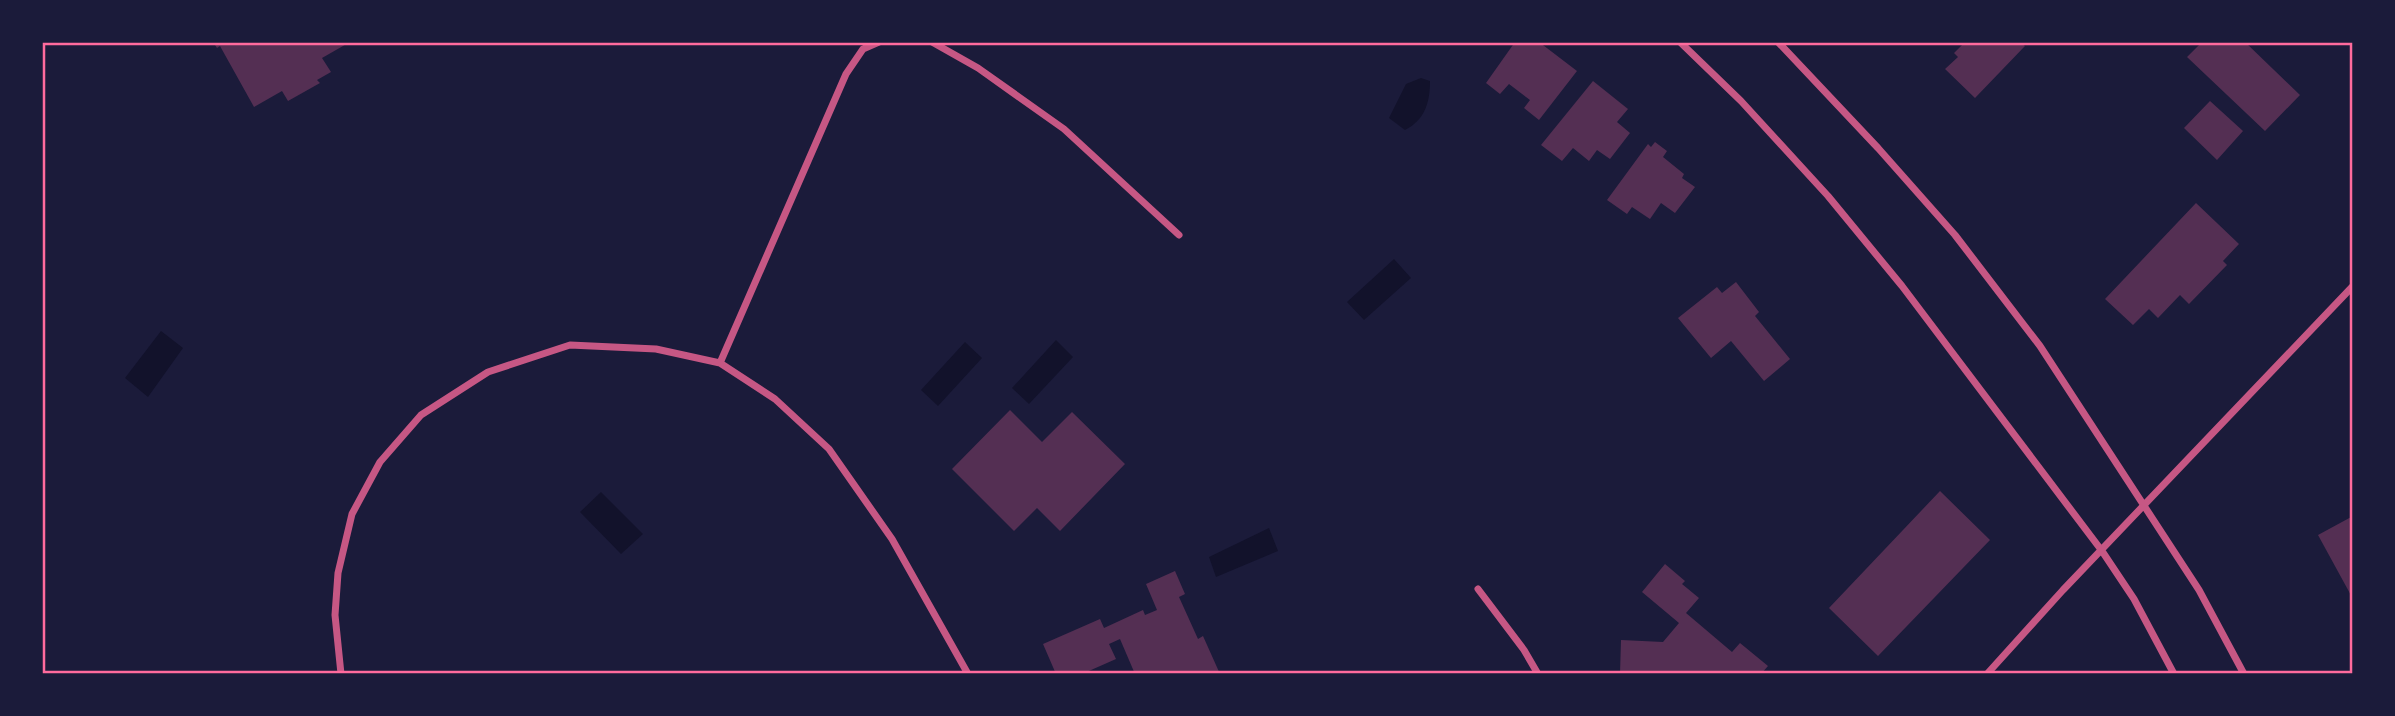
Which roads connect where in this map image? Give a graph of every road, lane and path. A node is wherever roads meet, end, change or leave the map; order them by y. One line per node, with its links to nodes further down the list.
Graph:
1 (879, 42): 7 (street)
2 (932, 42): 5 (street)
3 (1680, 42): 9 (street)
4 (1778, 42): 8 (street)
5 (1179, 235)
6 (2353, 286): 8 (street)
7 (720, 363): 11 (street); 12 (street)
8 (2143, 506): 9 (street); 16 (street)
9 (2102, 551): 14 (street); 15 (street)
10 (1478, 589): 13 (street)
11 (341, 674)
12 (968, 674)
13 (1538, 674)
14 (1987, 674)
15 (2174, 674)
16 (2244, 674)

